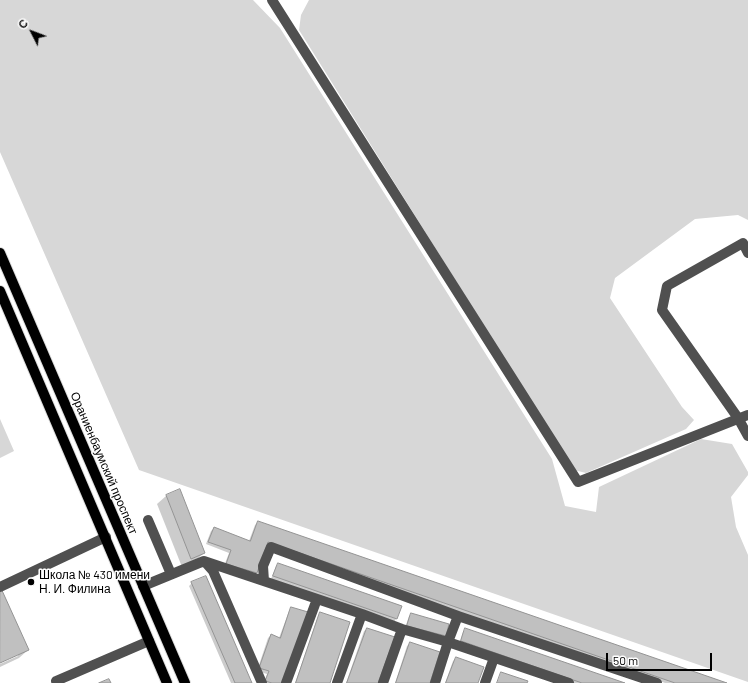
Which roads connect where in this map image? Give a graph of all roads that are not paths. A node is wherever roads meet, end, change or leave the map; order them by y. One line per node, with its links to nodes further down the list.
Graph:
1 (272, 0): 5 (lane)
2 (748, 252): 5 (lane)
3 (0, 253): 12 (main road, Ораниенбаумский проспект)
4 (0, 292): 8 (main road)
5 (743, 417): 6 (lane)
6 (748, 436)
7 (148, 520): 10 (lane)
8 (106, 537): 13 (lane); 14 (main road)
9 (204, 561): 10 (lane); 11 (lane); 28 (lane)
10 (171, 574): 12 (lane)
11 (264, 581): 15 (lane); 17 (lane)
12 (143, 586): 14 (main road); 19 (main road, Ораниенбаумский проспект)
13 (0, 587)
14 (128, 592): 20 (main road)
15 (317, 599): 16 (lane); 29 (lane)
16 (362, 614): 18 (lane); 30 (lane)
17 (458, 616): 21 (lane); 24 (lane)
18 (402, 629): 21 (lane); 31 (lane)
19 (164, 635): 20 (main road); 27 (main road, Ораниенбаумский проспект)
20 (149, 641): 25 (lane); 26 (main road)
21 (448, 642): 22 (lane); 32 (lane)
22 (494, 658): 23 (lane); 33 (lane)
23 (538, 678): 34 (lane)
24 (640, 680): 35 (lane)
25 (57, 683)
26 (167, 683)
27 (185, 683)
28 (262, 683)
29 (286, 683)
30 (337, 683)
31 (383, 683)
32 (435, 683)
33 (485, 683)
34 (569, 683)
35 (657, 683)

